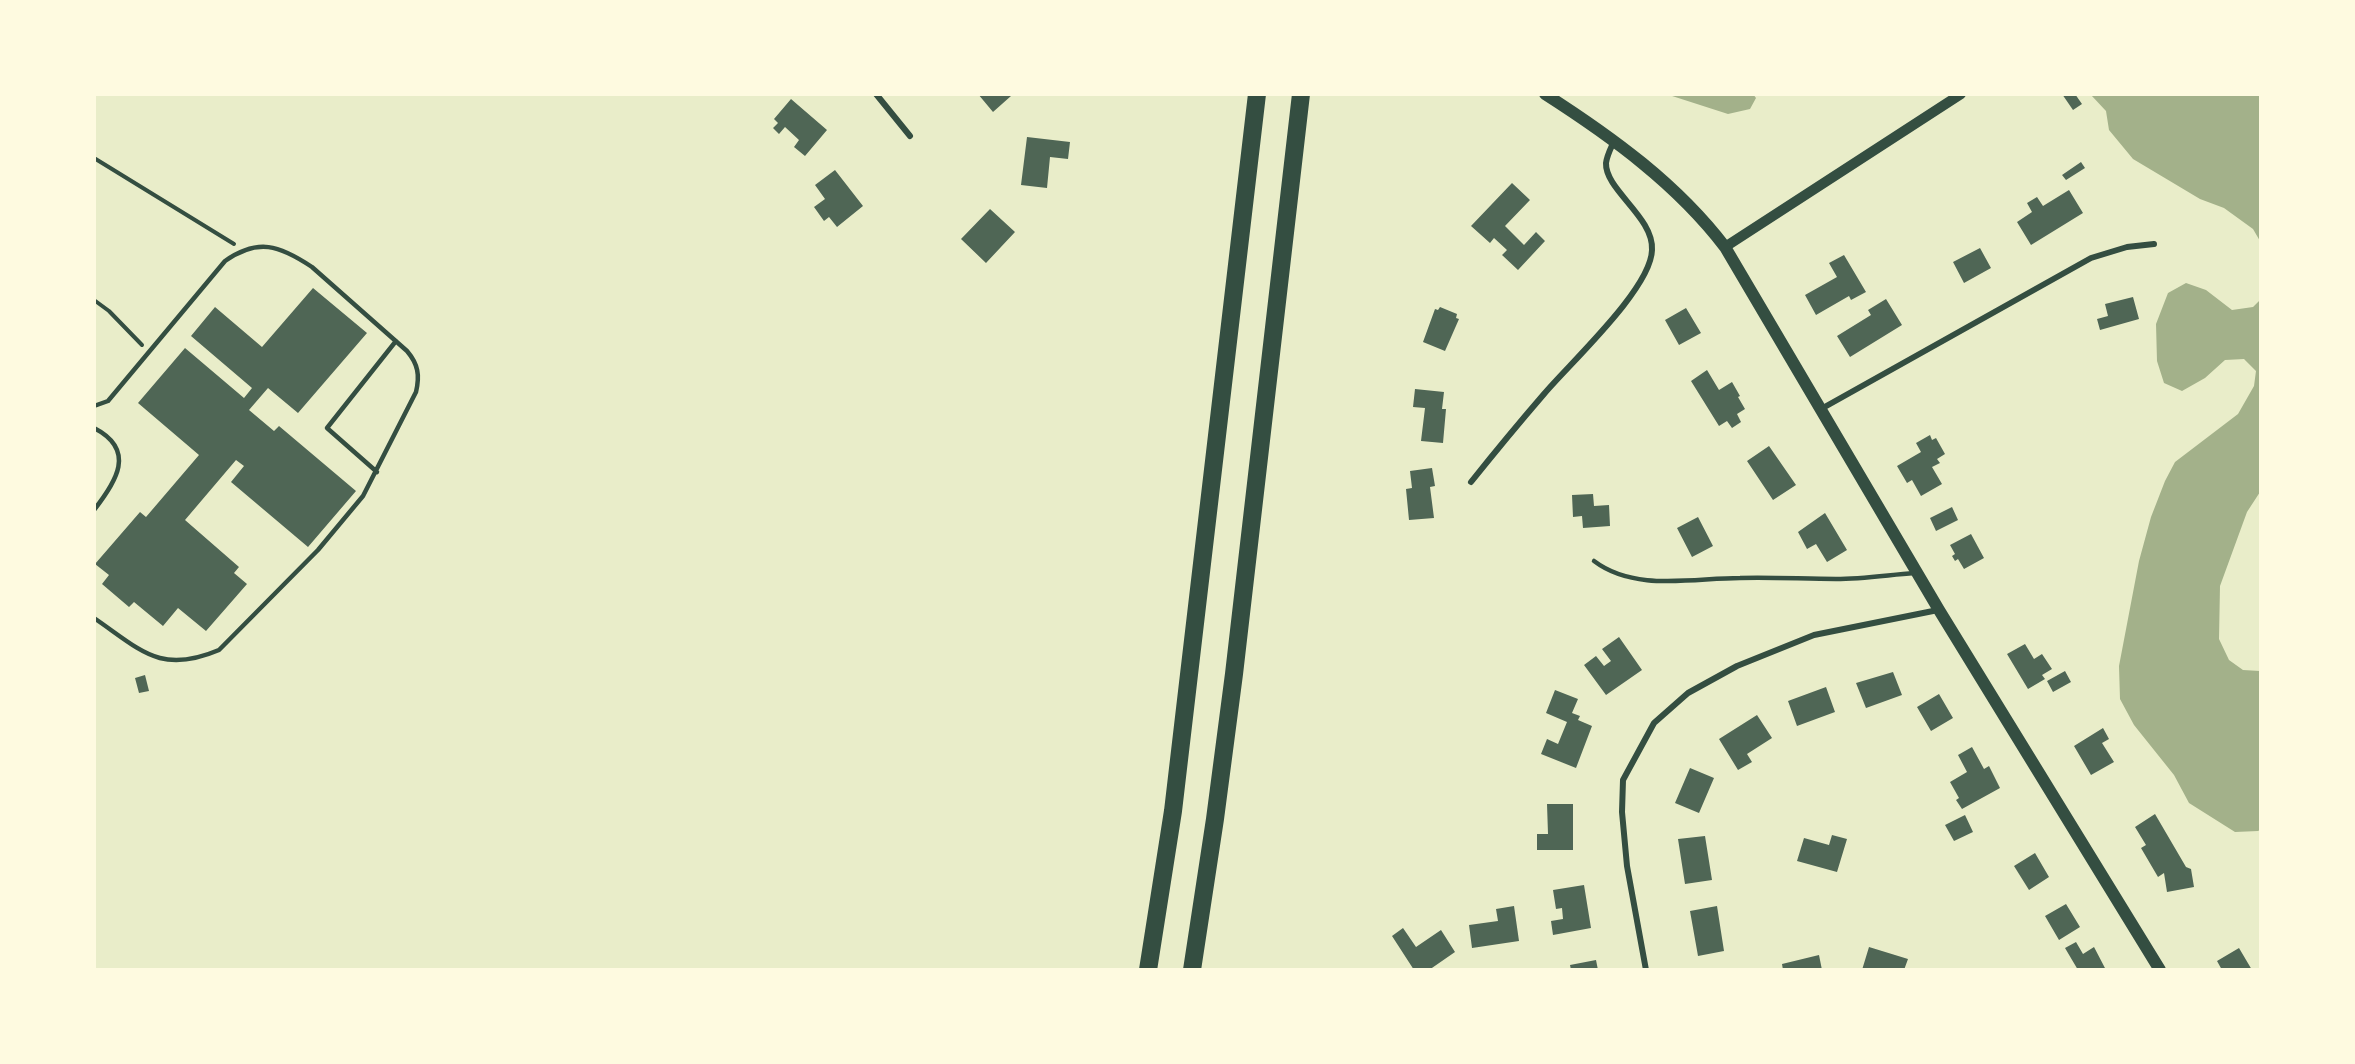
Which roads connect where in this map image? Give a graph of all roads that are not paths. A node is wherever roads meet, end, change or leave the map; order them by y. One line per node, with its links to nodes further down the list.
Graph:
1 (876, 94): 6 (street)
2 (1257, 94): 21 (highway)
3 (1301, 94): 22 (highway)
4 (1545, 94): 7 (main road)
5 (1961, 94): 9 (street)
6 (910, 136)
7 (1614, 141): 9 (main road); 15 (street)
8 (2154, 244): 12 (street)
9 (1725, 247): 12 (main road)
10 (396, 341): 11 (lane); 14 (lane); 14 (lane)
11 (94, 406)
12 (1820, 410): 18 (main road)
13 (94, 428): 16 (lane)
14 (377, 472): 20 (lane)
15 (1471, 482)
16 (94, 510)
17 (1594, 561): 18 (lane)
18 (1917, 572): 19 (main road)
19 (1939, 610): 23 (street); 24 (main road)
20 (94, 618)
21 (1148, 969)
22 (1192, 969)
23 (1646, 969)
24 (2160, 969)

